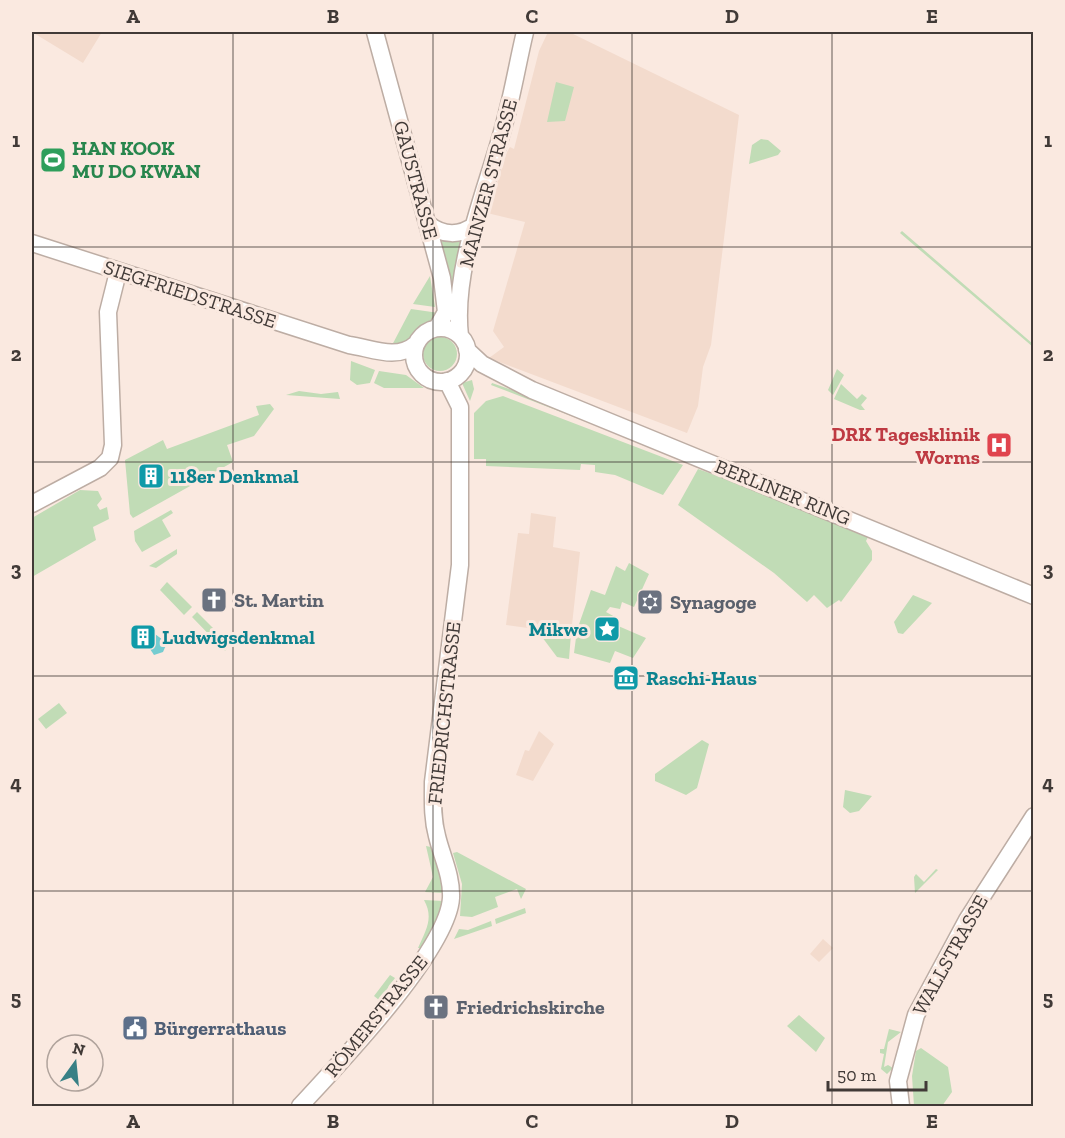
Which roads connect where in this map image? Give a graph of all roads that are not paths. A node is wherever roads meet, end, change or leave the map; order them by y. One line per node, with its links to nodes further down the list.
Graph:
1 (375, 32): 3 (main road, GAUSTRASSE)
2 (525, 32): 4 (main road, MAINZER STRASSE)
3 (428, 224): 4 (main road); 7 (main road, GAUSTRASSE)
4 (475, 225): 8 (main road, MAINZER STRASSE)
5 (32, 243): 6 (main road, SIEGFRIEDSTRASSE)
6 (118, 272): 10 (main road, SIEGFRIEDSTRASSE); 14 (main road)
7 (437, 328): 8 (main road); 9 (main road)
8 (464, 343): 12 (main road); 13 (main road, BERLINER RING)
9 (416, 344): 10 (main road, SIEGFRIEDSTRASSE); 11 (main road)
10 (349, 345): 11 (main road, SIEGFRIEDSTRASSE)
11 (419, 371): 12 (main road)
12 (454, 377): 13 (main road, BERLINER RING); 17 (main road, FRIEDRICHSTRASSE)
13 (532, 390): 15 (main road, BERLINER RING)
14 (32, 504)
15 (1034, 596)
16 (1034, 816): 18 (main road, WALLSTRASSE)
17 (445, 921): 19 (main road, RÖMERSTRASSE)
18 (898, 1081): 20 (main road); 21 (main road, WALLSTRASSE)
19 (300, 1107)
20 (891, 1107)
21 (901, 1107)

